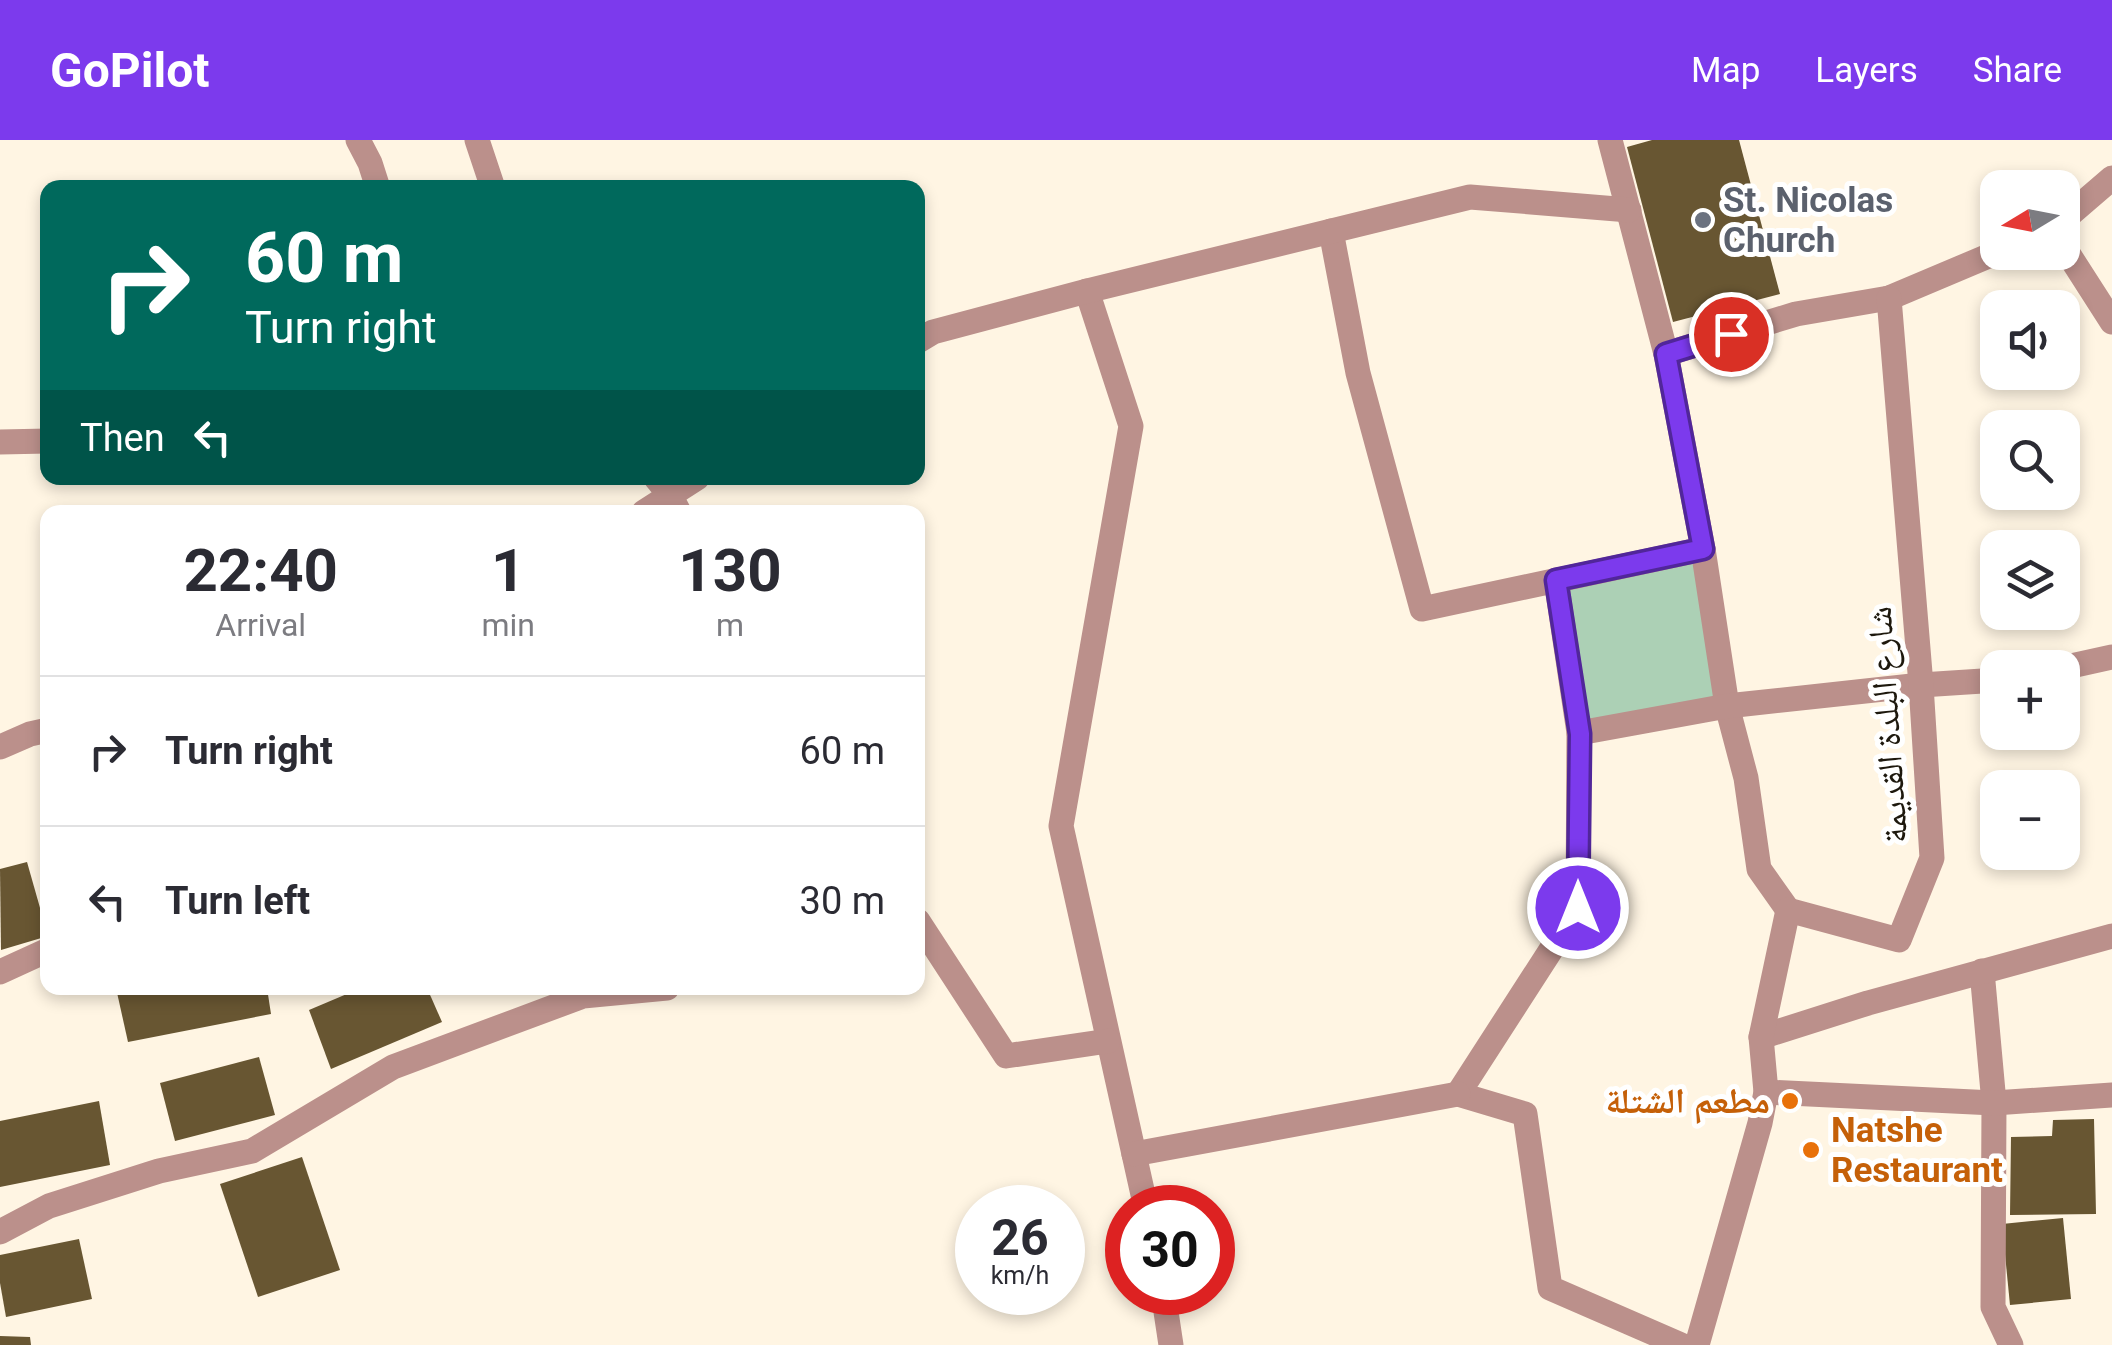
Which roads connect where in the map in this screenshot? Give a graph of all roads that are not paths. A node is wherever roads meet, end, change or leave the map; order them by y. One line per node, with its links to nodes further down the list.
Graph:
1 (358, 140): 5 (street)
2 (477, 140): 6 (street)
3 (1610, 140): 8 (street)
4 (2112, 178): 7 (street)
5 (375, 180)
6 (490, 180)
7 (2080, 205)
8 (1628, 210): 9 (street); 16 (street)
9 (1331, 231): 12 (street); 20 (street)
10 (1980, 260): 13 (street)
11 (2079, 270): 14 (street)
12 (1087, 291): 15 (street); 37 (street)
13 (1889, 298): 16 (street); 24 (street, شارع البلدة القديمة)
14 (2112, 322)
15 (925, 337)
16 (1666, 354): 19 (street)
17 (40, 441): 18 (street)
18 (0, 442)
19 (1703, 549): 20 (street); 25 (street)
20 (1556, 580): 27 (street)
21 (2112, 658): 22 (street)
22 (2080, 664)
23 (1980, 681): 24 (street)
24 (1921, 686): 25 (street); 29 (street, شارع البلدة القديمة)
25 (1727, 706): 27 (street); 29 (street)
26 (40, 732): 28 (street)
27 (1580, 734): 39 (street)
28 (0, 747)
29 (1788, 910): 36 (street)
30 (925, 932): 37 (street)
31 (2112, 936): 33 (street)
32 (40, 954): 34 (street)
33 (1982, 971): 36 (street); 41 (street)
34 (0, 972)
35 (568, 995): 44 (street)
36 (1761, 1037): 38 (street)
37 (1108, 1041): 42 (street)
38 (1766, 1092): 41 (street); 48 (street)
39 (1458, 1094): 42 (street); 47 (street)
40 (2112, 1095): 41 (street)
41 (1994, 1103): 49 (street)
42 (1134, 1154): 43 (street)
43 (1141, 1185)
44 (0, 1232)
45 (1166, 1315): 46 (street)
46 (1171, 1345)
47 (1680, 1345)
48 (1697, 1345)
49 (2011, 1345)

